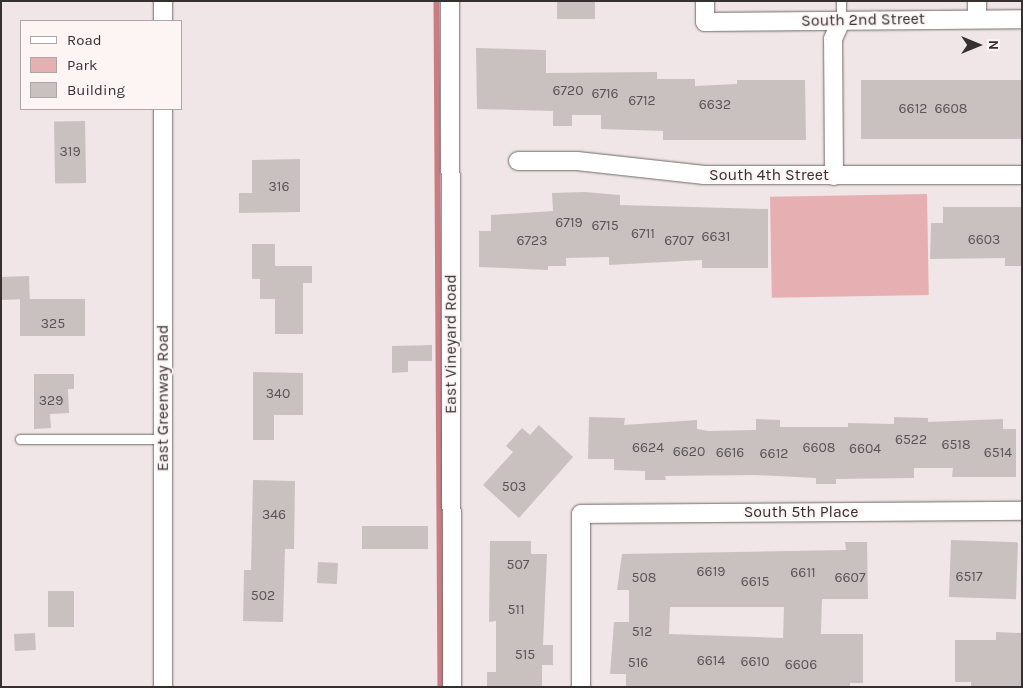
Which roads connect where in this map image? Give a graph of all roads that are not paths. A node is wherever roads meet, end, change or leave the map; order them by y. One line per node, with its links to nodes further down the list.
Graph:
1 (163, 1): 8 (street)
2 (450, 1): 18 (street, East Vineyard Road)
3 (705, 1): 9 (street, South 2nd Street)
4 (841, 1): 9 (lane)
5 (977, 1): 6 (street)
6 (977, 19): 7 (street, South 2nd Street); 9 (street, South 2nd Street)
7 (1022, 19)
8 (163, 20)
9 (841, 20): 13 (street)
10 (163, 110): 14 (street, East Greenway Road)
11 (518, 161): 13 (street, South 4th Street)
12 (1022, 175): 13 (street, South 4th Street)
13 (834, 176)
14 (163, 438): 15 (lane); 17 (street, East Greenway Road)
15 (20, 439)
16 (1022, 511): 19 (street, South 5th Place)
17 (163, 687)
18 (452, 687)
19 (581, 687)

